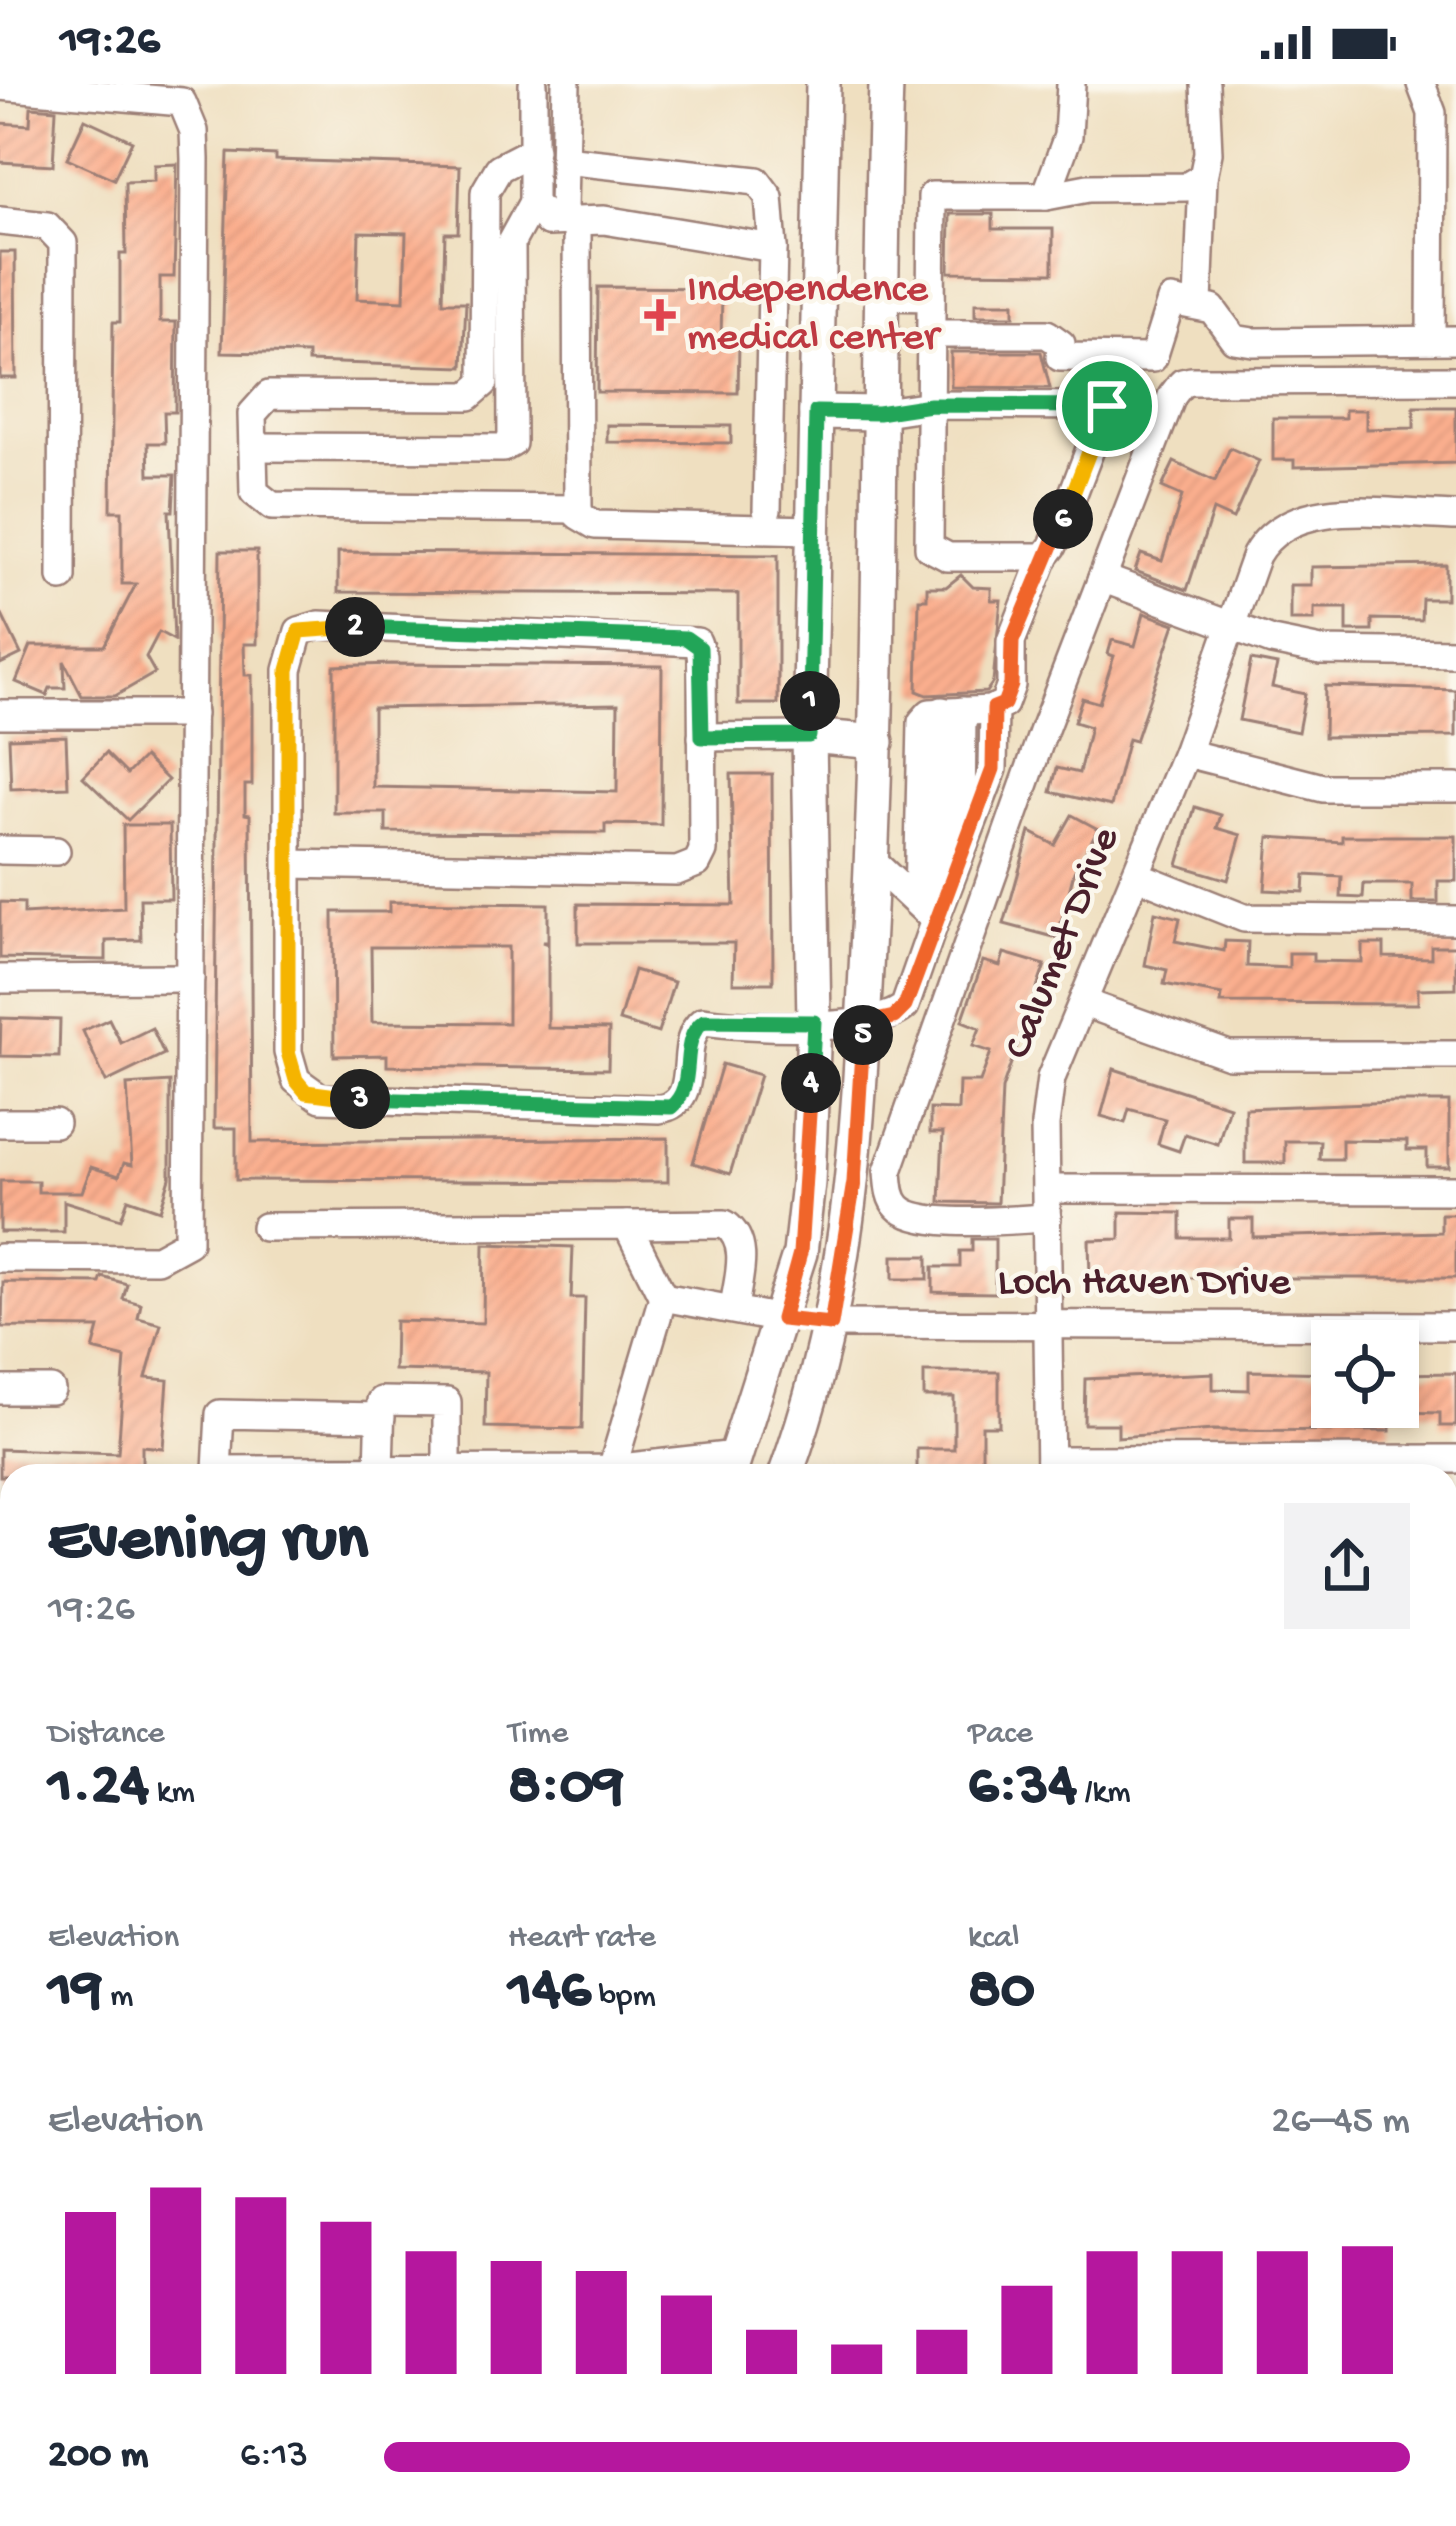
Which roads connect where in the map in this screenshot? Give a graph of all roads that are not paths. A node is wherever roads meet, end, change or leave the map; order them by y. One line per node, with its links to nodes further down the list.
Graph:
1 (532, 84): 10 (street)
2 (566, 84): 11 (street)
3 (823, 84): 27 (main road)
4 (886, 84): 18 (main road)
5 (1071, 84): 13 (street)
6 (1205, 84): 12 (street)
7 (1421, 84): 9 (street)
8 (0, 86): 40 (street)
9 (1444, 114): 22 (street)
10 (534, 150): 14 (street); 29 (street)
11 (564, 160): 14 (street); 17 (street)
12 (1203, 177): 13 (street); 20 (street)
13 (1046, 196): 19 (street)
14 (540, 212): 16 (street); 29 (street)
15 (0, 221): 35 (street)
16 (577, 224): 17 (street); 30 (street)
17 (773, 248): 31 (street)
18 (882, 296): 19 (street); 28 (main road)
19 (931, 296): 21 (street)
20 (1198, 303): 22 (street); 23 (street)
21 (931, 334): 23 (street); 25 (street)
22 (1443, 340)
23 (1125, 358): 26 (street)
24 (1456, 380): 36 (street)
25 (930, 405): 26 (street); 28 (street); 34 (street)
26 (1107, 406): 34 (street)
27 (816, 412): 28 (main road); 33 (main road)
28 (878, 413): 44 (main road)
29 (253, 447): 30 (street)
30 (578, 508): 33 (street)
31 (767, 509)
32 (1456, 516): 37 (street, Calumet Drive)
33 (814, 530): 42 (main road)
34 (1044, 557): 39 (street)
35 (62, 577)
36 (1102, 578): 37 (street); 64 (street)
37 (1229, 626): 38 (street); 45 (street, Calumet Drive)
38 (1456, 653)
39 (962, 711): 49 (street); 49 (street); 53 (street)
40 (192, 713): 41 (street); 55 (street)
41 (0, 715)
42 (809, 736): 43 (street); 44 (main road); 58 (main road)
43 (702, 737): 51 (street); 51 (street)
44 (878, 742): 50 (main road)
45 (1186, 753): 46 (street); 52 (street, Calumet Drive)
46 (1456, 788)
47 (0, 850): 48 (street)
48 (56, 850)
49 (961, 857): 53 (street)
50 (872, 861): 53 (street); 59 (main road)
51 (288, 864): 58 (street)
52 (1136, 875): 54 (street); 57 (street, Calumet Drive)
53 (934, 905): 59 (street)
54 (1456, 920)
55 (190, 978): 56 (street); 67 (street)
56 (0, 979)
57 (1084, 1003): 60 (street); 64 (street, Calumet Drive)
58 (814, 1022): 59 (street); 70 (main road)
59 (863, 1024): 71 (main road)
60 (1456, 1055)
61 (0, 1123): 62 (street)
62 (55, 1123)
63 (1456, 1190): 64 (street)
64 (1047, 1204): 72 (street, Calumet Drive)
65 (627, 1226): 66 (street); 68 (street); 69 (street)
66 (265, 1227)
67 (0, 1258)
68 (663, 1297): 69 (street); 81 (street)
69 (734, 1307): 70 (street)
70 (782, 1319): 71 (main road); 82 (main road)
71 (831, 1324): 72 (street, Loch Haven Drive); 83 (main road)
72 (1050, 1326): 73 (street, Loch Haven Drive); 84 (street, Calumet Drive)
73 (1456, 1327)
74 (0, 1390): 75 (street)
75 (51, 1390)
76 (381, 1417): 78 (street); 79 (street); 80 (street)
77 (1456, 1459): 85 (street)
78 (217, 1464)
79 (371, 1464)
80 (447, 1464)
81 (613, 1464)
82 (734, 1464)
83 (789, 1464)
84 (1050, 1464)
85 (1230, 1464)

